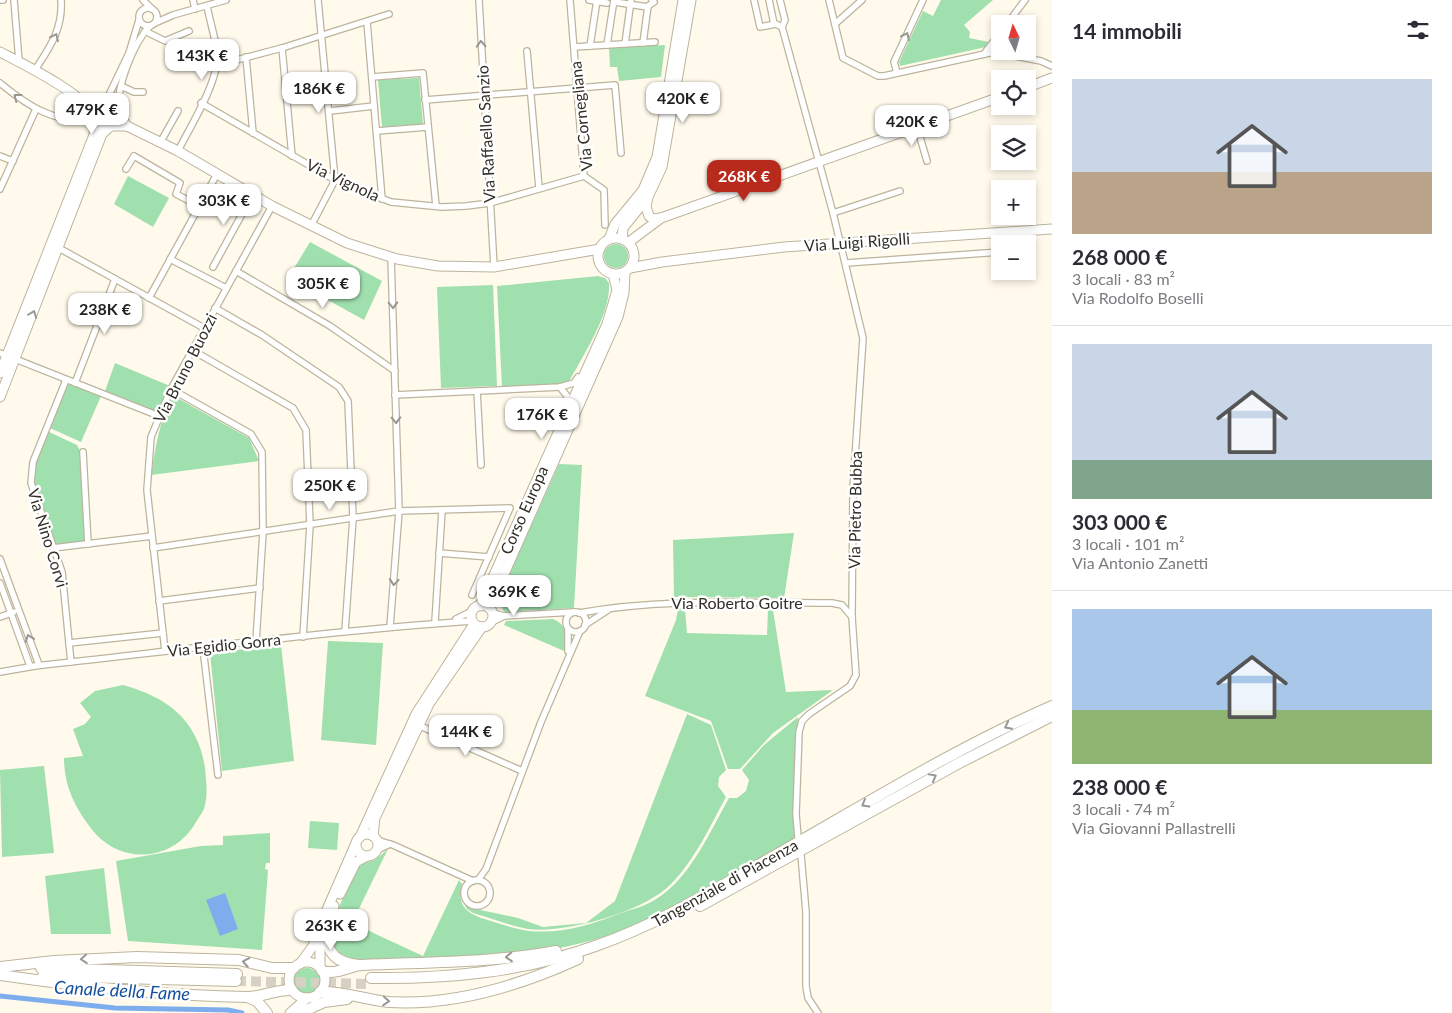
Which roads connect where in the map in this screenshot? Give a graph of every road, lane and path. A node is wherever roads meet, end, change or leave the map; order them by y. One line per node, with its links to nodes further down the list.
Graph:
1 (14, 0): 55 (street)
2 (61, 0): 58 (street, one-way to 2)
3 (143, 0): 27 (street); 28 (street)
4 (193, 0): 26 (street)
5 (226, 0): 24 (street)
6 (318, 0): 40 (street)
7 (479, 0): 68 (street, Via Raffaello Sanzio, one-way to 7)
8 (570, 0): 47 (street, Via Cornegliana)
9 (590, 0): 20 (street)
10 (652, 0): 25 (street)
11 (683, 0): 114 (main road)
12 (691, 0): 103 (main road)
13 (754, 0): 34 (street)
14 (769, 0): 34 (street)
15 (780, 0): 37 (street, Via Pietro Bubba)
16 (829, 0): 35 (street)
17 (862, 0): 35 (street)
18 (923, 0): 59 (street, one-way to 18)
19 (1025, 0): 31 (street)
20 (597, 1): 23 (street); 46 (street)
21 (614, 1): 22 (street); 44 (street)
22 (630, 2): 25 (street); 43 (street)
23 (607, 3)
24 (207, 6): 26 (street); 56 (street)
25 (648, 7): 42 (street)
26 (195, 9): 30 (street)
27 (154, 10): 28 (street); 30 (street); 36 (street)
28 (141, 12): 32 (street)
29 (389, 14): 33 (street)
30 (173, 15): 36 (street)
31 (1014, 15)
32 (139, 20): 36 (street); 71 (street)
33 (367, 22): 40 (street); 60 (street)
34 (774, 24): 37 (street)
35 (835, 24): 59 (street)
36 (152, 25): 38 (street)
37 (782, 27): 93 (street, Via Pietro Bubba)
38 (145, 31): 39 (street); 64 (street)
39 (189, 31)
40 (322, 35): 48 (street); 77 (street)
41 (655, 42): 42 (street)
42 (643, 43): 43 (street)
43 (625, 44): 44 (street)
44 (607, 45): 46 (street)
45 (991, 45): 51 (street)
46 (590, 46): 47 (street)
47 (574, 47): 65 (street, Via Cornegliana)
48 (282, 48): 52 (street); 90 (street)
49 (527, 50): 67 (street)
50 (0, 52): 55 (main road)
51 (984, 54): 54 (street); 59 (street)
52 (246, 57): 56 (street); 85 (street)
53 (1052, 60): 54 (street)
54 (1041, 61): 57 (street)
55 (19, 62): 58 (main road)
56 (217, 64): 73 (street)
57 (1052, 66)
58 (35, 70): 72 (main road)
59 (897, 74)
60 (372, 77): 69 (street); 74 (street)
61 (1052, 78): 63 (main road)
62 (0, 83): 75 (street, one-way to 62)
63 (1036, 84)
64 (121, 86): 66 (street); 78 (street)
65 (577, 89): 67 (street); 88 (street); 96 (street, Via Cornegliana)
66 (143, 92)
67 (531, 93): 68 (street); 98 (street)
68 (484, 97): 69 (street); 105 (street, Via Raffaello Sanzio)
69 (425, 100): 82 (street)
70 (991, 100): 83 (main road)
71 (102, 103): 72 (main road); 78 (main road); 79 (main road)
72 (88, 104): 79 (main road)
73 (202, 104): 85 (street, Via Vignola); 87 (street)
74 (374, 106): 77 (street); 84 (street)
75 (36, 109): 79 (street); 91 (street)
76 (178, 111): 86 (street)
77 (330, 111): 97 (street)
78 (118, 112): 80 (main road); 81 (main road)
79 (95, 119): 80 (main road); 102 (main road)
80 (111, 126): 81 (main road); 102 (main road)
81 (127, 126): 86 (main road)
82 (428, 127): 84 (street); 108 (street)
83 (917, 127): 92 (street); 93 (main road)
84 (376, 131): 104 (street)
85 (253, 133): 90 (street, Via Vignola)
86 (160, 142): 87 (main road)
87 (178, 152): 95 (main road)
88 (621, 153)
89 (0, 156): 91 (street)
90 (292, 156): 97 (street, Via Vignola)
91 (13, 161): 99 (street)
92 (927, 161)
93 (819, 162): 109 (street, Via Pietro Bubba); 110 (main road)
94 (126, 169): 106 (street)
95 (217, 174): 101 (main road); 106 (street)
96 (584, 176): 98 (street, Via Vignola); 111 (street, Via Cornegliana)
97 (335, 180): 104 (street, Via Vignola); 112 (street)
98 (540, 188): 105 (street, Via Vignola)
99 (0, 189)
100 (900, 191): 109 (street)
101 (249, 193): 107 (main road); 126 (street)
102 (74, 196): 116 (main road)
103 (648, 197): 110 (main road); 117 (main road)
104 (382, 198): 108 (street, Via Vignola)
105 (490, 203): 108 (street, Via Vignola); 127 (street, Via Raffaello Sanzio)
106 (199, 206): 122 (street)
107 (272, 206): 112 (main road); 128 (street, Via Bruno Buozzi)
108 (436, 206)
109 (833, 214): 115 (street, Via Pietro Bubba)
110 (661, 218): 117 (main road)
111 (605, 224)
112 (311, 226): 121 (main road)
113 (1052, 229): 115 (main road, Via Luigi Rigolli)
114 (609, 239): 117 (main road); 118 (main road)
115 (840, 243): 124 (main road, Via Luigi Rigolli); 125 (street, Via Pietro Bubba)
116 (55, 246): 131 (street); 137 (main road)
117 (630, 247): 124 (main road, Via Luigi Rigolli); 129 (main road)
118 (600, 249): 120 (main road); 123 (main road)
119 (991, 253): 125 (street)
120 (568, 254): 123 (main road); 127 (main road)
121 (391, 257): 127 (main road); 139 (street, one-way to 139)
122 (170, 259): 132 (street); 133 (street)
123 (599, 262): 130 (main road)
124 (662, 262): 129 (main road, Via Luigi Rigolli)
125 (846, 263): 176 (street, Via Pietro Bubba)
126 (213, 267)
127 (494, 267)
128 (236, 270): 132 (street, Via Bruno Buozzi); 139 (street)
129 (627, 270): 130 (main road); 173 (main road, Corso Europa)
130 (613, 274): 138 (main road, Corso Europa)
131 (115, 279): 133 (street); 142 (street)
132 (226, 288): 134 (street, Via Bruno Buozzi)
133 (149, 298): 135 (street)
134 (215, 308): 135 (street, Via Bruno Buozzi); 154 (street)
135 (204, 328): 136 (street, Via Bruno Buozzi)
136 (192, 350): 144 (street, Via Bruno Buozzi); 155 (street)
137 (7, 356): 140 (main road); 141 (street); 147 (main road)
138 (591, 360): 143 (street); 149 (main road, Corso Europa)
139 (395, 372): 146 (street)
140 (0, 373)
141 (66, 380): 142 (street); 159 (street, Via Nino Corvi)
142 (75, 383): 148 (street)
143 (560, 388): 145 (street); 149 (street)
144 (171, 389): 148 (street, Via Bruno Buozzi); 156 (street)
145 (477, 391): 146 (street); 151 (street)
146 (395, 395): 153 (street, one-way to 153)
147 (0, 396)
148 (159, 416): 157 (street, Via Bruno Buozzi)
149 (558, 435): 169 (main road, Corso Europa)
150 (83, 452): 158 (street)
151 (481, 465)
152 (442, 510): 153 (street); 161 (street); 162 (street)
153 (399, 511): 154 (street); 182 (street, one-way to 182)
154 (353, 518): 155 (street); 185 (street)
155 (310, 525): 156 (street); 187 (street)
156 (263, 532): 160 (street); 165 (street)
157 (152, 536): 158 (street); 160 (street, Via Bruno Buozzi)
158 (88, 544): 159 (street)
159 (53, 548): 188 (street, Via Nino Corvi)
160 (153, 548): 167 (street, Via Bruno Buozzi)
161 (439, 552): 162 (street); 179 (street)
162 (489, 557): 166 (street)
163 (0, 559): 170 (street)
164 (0, 583): 171 (street)
165 (260, 588): 167 (street); 189 (street)
166 (472, 595)
167 (159, 601): 186 (street, Via Bruno Buozzi)
168 (617, 607): 172 (street, Via Roberto Goitre); 176 (street, Via Roberto Goitre); 181 (street, Via Roberto Goitre)
169 (477, 608): 173 (main road); 177 (street, Via Egidio Gorra); 180 (main road, Corso Europa)
170 (19, 610): 171 (street); 194 (street, one-way to 170)
171 (12, 613): 175 (street); 195 (street)
172 (577, 613): 174 (street, Via Roberto Goitre); 178 (street); 181 (street)
173 (491, 614): 174 (street, Via Roberto Goitre); 180 (main road, Corso Europa)
174 (544, 614): 178 (street, Via Roberto Goitre)
175 (0, 617)
176 (852, 617): 202 (street, Via Pietro Bubba)
177 (449, 621): 179 (street, Via Egidio Gorra); 180 (street, Via Egidio Gorra)
178 (566, 621): 183 (street)
179 (434, 622): 182 (street, Via Egidio Gorra)
180 (476, 624): 199 (main road, Corso Europa); 204 (main road, Corso Europa)
181 (585, 625): 184 (street)
182 (390, 627): 185 (street, Via Egidio Gorra)
183 (568, 628): 184 (street); 192 (street)
184 (580, 631): 192 (street)
185 (345, 632): 187 (street, Via Egidio Gorra)
186 (163, 633): 188 (street); 191 (street, Via Bruno Buozzi)
187 (303, 636): 189 (street, Via Egidio Gorra)
188 (69, 642): 193 (street)
189 (256, 642): 190 (street, Via Egidio Gorra)
190 (203, 648): 191 (street, Via Egidio Gorra); 201 (street)
191 (165, 652): 193 (street, Via Egidio Gorra)
192 (567, 658): 200 (street)
193 (71, 662): 194 (street, Via Egidio Gorra)
194 (39, 665): 195 (street, Via Egidio Gorra)
195 (30, 666): 196 (street, Via Egidio Gorra)
196 (0, 672)
197 (1052, 706): 215 (highway, Tangenziale di Piacenza, one-way to 215)
198 (1052, 716): 216 (highway, Tangenziale di Piacenza, one-way to 198)
199 (418, 725): 200 (street); 203 (main road, Corso Europa)
200 (522, 771): 209 (street)
201 (218, 775)
202 (798, 837)
203 (375, 838): 204 (main road); 205 (street); 206 (main road)
204 (358, 840): 208 (main road); 218 (main road, Corso Europa)
205 (390, 844): 206 (street); 210 (street)
206 (377, 850): 208 (main road)
207 (801, 855): 230 (street)
208 (367, 856): 214 (main road)
209 (486, 868): 211 (street); 212 (street)
210 (462, 876): 211 (street); 213 (street)
211 (475, 880): 212 (street); 213 (street)
212 (486, 884): 213 (street)
213 (466, 885)
214 (325, 933): 217 (highway); 220 (main road)
215 (626, 935): 216 (highway, Tangenziale di Piacenza); 217 (highway, one-way to 217)
216 (578, 959): 226 (highway, one-way to 216)
217 (360, 965): 220 (highway)
218 (297, 966): 219 (highway, one-way to 219); 220 (main road); 222 (main road)
219 (0, 967): 221 (highway)
220 (321, 969): 223 (main road)
221 (0, 975): 224 (highway)
222 (293, 991): 224 (highway); 225 (main road); 228 (main road)
223 (320, 992): 225 (main road); 226 (highway)
224 (246, 997): 227 (highway)
225 (307, 998): 228 (main road)
226 (361, 999): 229 (highway)
227 (267, 1013)
228 (288, 1013)
229 (300, 1013)
230 (818, 1013)

